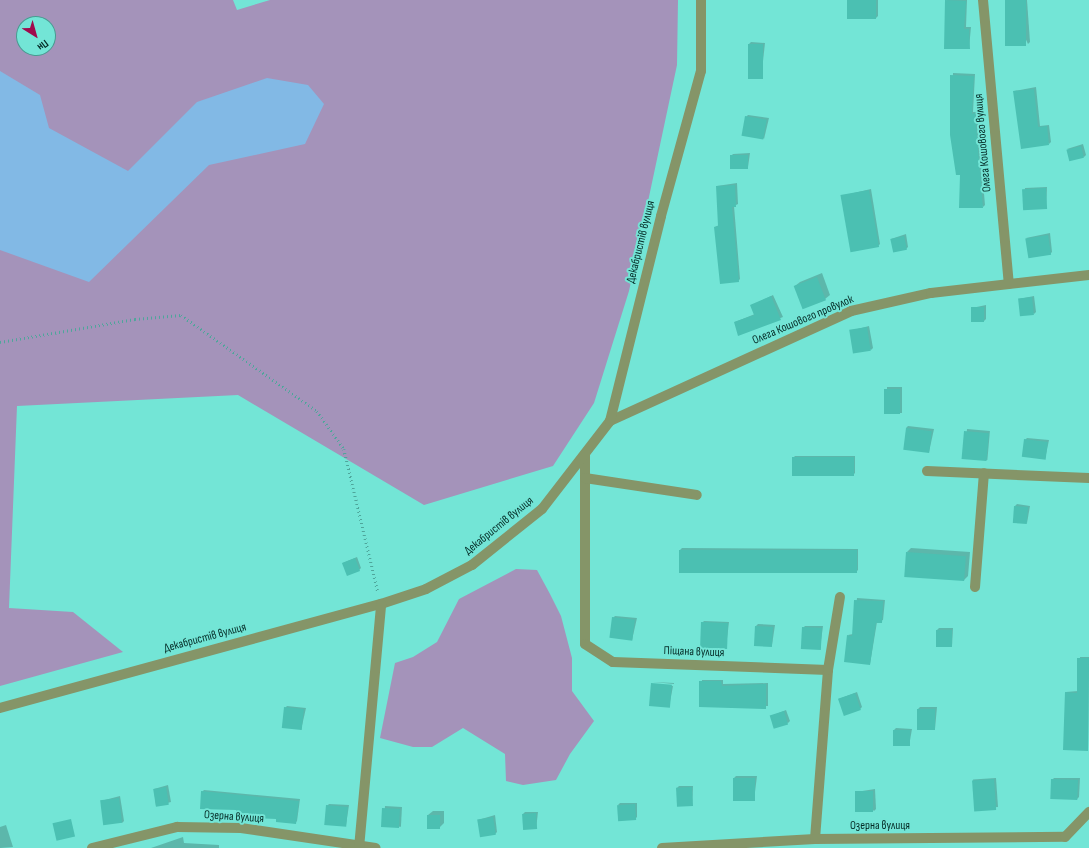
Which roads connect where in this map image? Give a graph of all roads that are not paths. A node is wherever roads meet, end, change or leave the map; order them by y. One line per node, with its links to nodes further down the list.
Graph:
1 (702, 0): 5 (street, Декабристів вулиця)
2 (983, 0): 4 (street, Олега Кошового вулиця)
3 (1089, 275): 4 (street, Олега Кошового провулок)
4 (1009, 284): 5 (street, Олега Кошового провулок)
5 (610, 421): 6 (street, Декабристів вулиця)
6 (585, 454): 9 (street, Піщана вулиця); 14 (street, Декабристів вулиця)
7 (927, 471): 8 (street)
8 (984, 473): 10 (street); 12 (street)
9 (585, 478): 11 (street); 15 (street, Піщана вулиця)
10 (1089, 478)
11 (697, 495)
12 (975, 587)
13 (840, 597): 15 (street)
14 (381, 604): 16 (street, Декабристів вулиця); 19 (street)
15 (828, 670): 18 (street)
16 (0, 708)
17 (1089, 812): 18 (street, Озерна вулиця)
18 (815, 839): 22 (street, Озерна вулиця)
19 (360, 847): 20 (street, Озерна вулиця); 21 (street, Озерна вулиця)
20 (92, 848)
21 (376, 848)
22 (662, 848)

